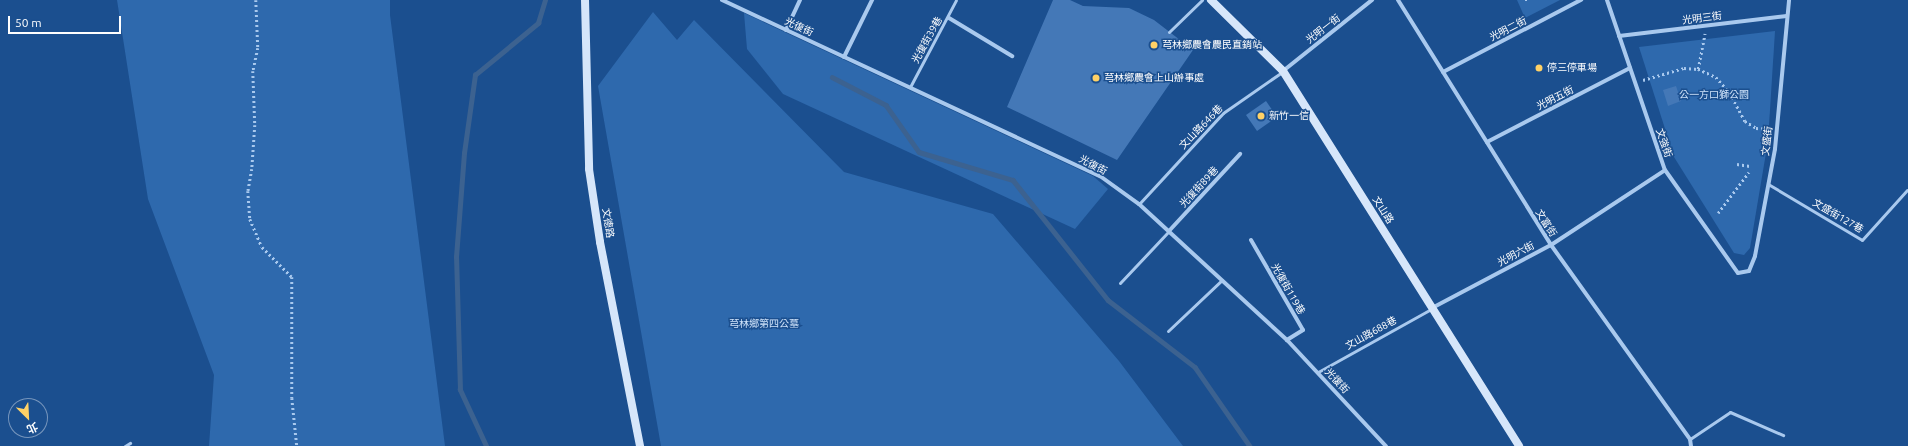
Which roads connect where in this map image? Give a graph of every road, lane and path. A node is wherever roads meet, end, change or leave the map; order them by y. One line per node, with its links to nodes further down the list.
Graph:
1 (256, 0): 55 (path)
2 (585, 0): 56 (main road, 文德路)
3 (722, 0): 19 (street, 光復街)
4 (800, 0): 19 (street)
5 (872, 0): 23 (street)
6 (956, 0): 17 (lane, 光復街39巷)
7 (1202, 0): 20 (lane)
8 (1211, 0): 26 (main road, 文山路)
9 (1372, 0): 26 (street, 光明一街)
10 (1398, 0): 27 (street, 文富街)
11 (1525, 0): 12 (path)
12 (1530, 0)
13 (1581, 0): 27 (street, 光明二街)
14 (1608, 0): 21 (street, 文強街)
15 (1789, 0): 16 (street, 文盛街)
16 (1787, 16): 18 (street, 光明三街); 30 (street, 文盛街)
17 (948, 18): 22 (street); 29 (lane, 光復街39巷)
18 (1706, 26): 21 (street, 光明三街); 25 (path)
19 (786, 30): 23 (street, 光復街)
20 (1169, 32)
21 (1620, 36): 24 (street, 文強街)
22 (1012, 56)
23 (844, 57): 29 (street, 光復街)
24 (1630, 68): 28 (street, 文強街); 31 (street, 光明五街)
25 (1698, 69): 28 (path); 30 (path)
26 (1283, 71): 39 (lane, 文山路646巷); 47 (main road, 文山路)
27 (1443, 72): 31 (street, 文富街)
28 (1635, 83): 35 (street, 文強街)
29 (910, 88): 39 (street, 光復街)
30 (1777, 130): 37 (street, 文盛街)
31 (1487, 142): 43 (street, 文富街)
32 (1240, 154): 41 (street, 光復街89巷)
33 (1737, 164): 34 (path)
34 (1750, 166)
35 (1664, 170): 43 (street, 光明六街); 44 (street, 文強街)
36 (1749, 172): 40 (path)
37 (1768, 184): 38 (lane, 文盛街127巷); 44 (street, 文盛街)
38 (1907, 190)
39 (1139, 204): 41 (street, 光復街)
40 (1718, 213)
41 (1169, 231): 45 (street, 光復街); 46 (lane)
42 (1251, 240): 49 (street, 光復街119巷)
43 (1551, 245): 47 (street, 光明六街); 52 (street, 文富街)
44 (1738, 273)
45 (1222, 280): 48 (lane); 49 (street, 光復街)
46 (1120, 283)
47 (1432, 308): 50 (lane, 文山路688巷); 58 (main road, 文山路)
48 (1168, 331)
49 (1287, 340): 50 (street, 光復街)
50 (1318, 372): 57 (street, 光復街)
51 (1783, 435): 52 (lane)
52 (1690, 439): 59 (street, 文富街)
53 (130, 443): 54 (lane)
54 (125, 446)
55 (297, 446)
56 (640, 446)
57 (1386, 446)
58 (1519, 446)
59 (1691, 446)

